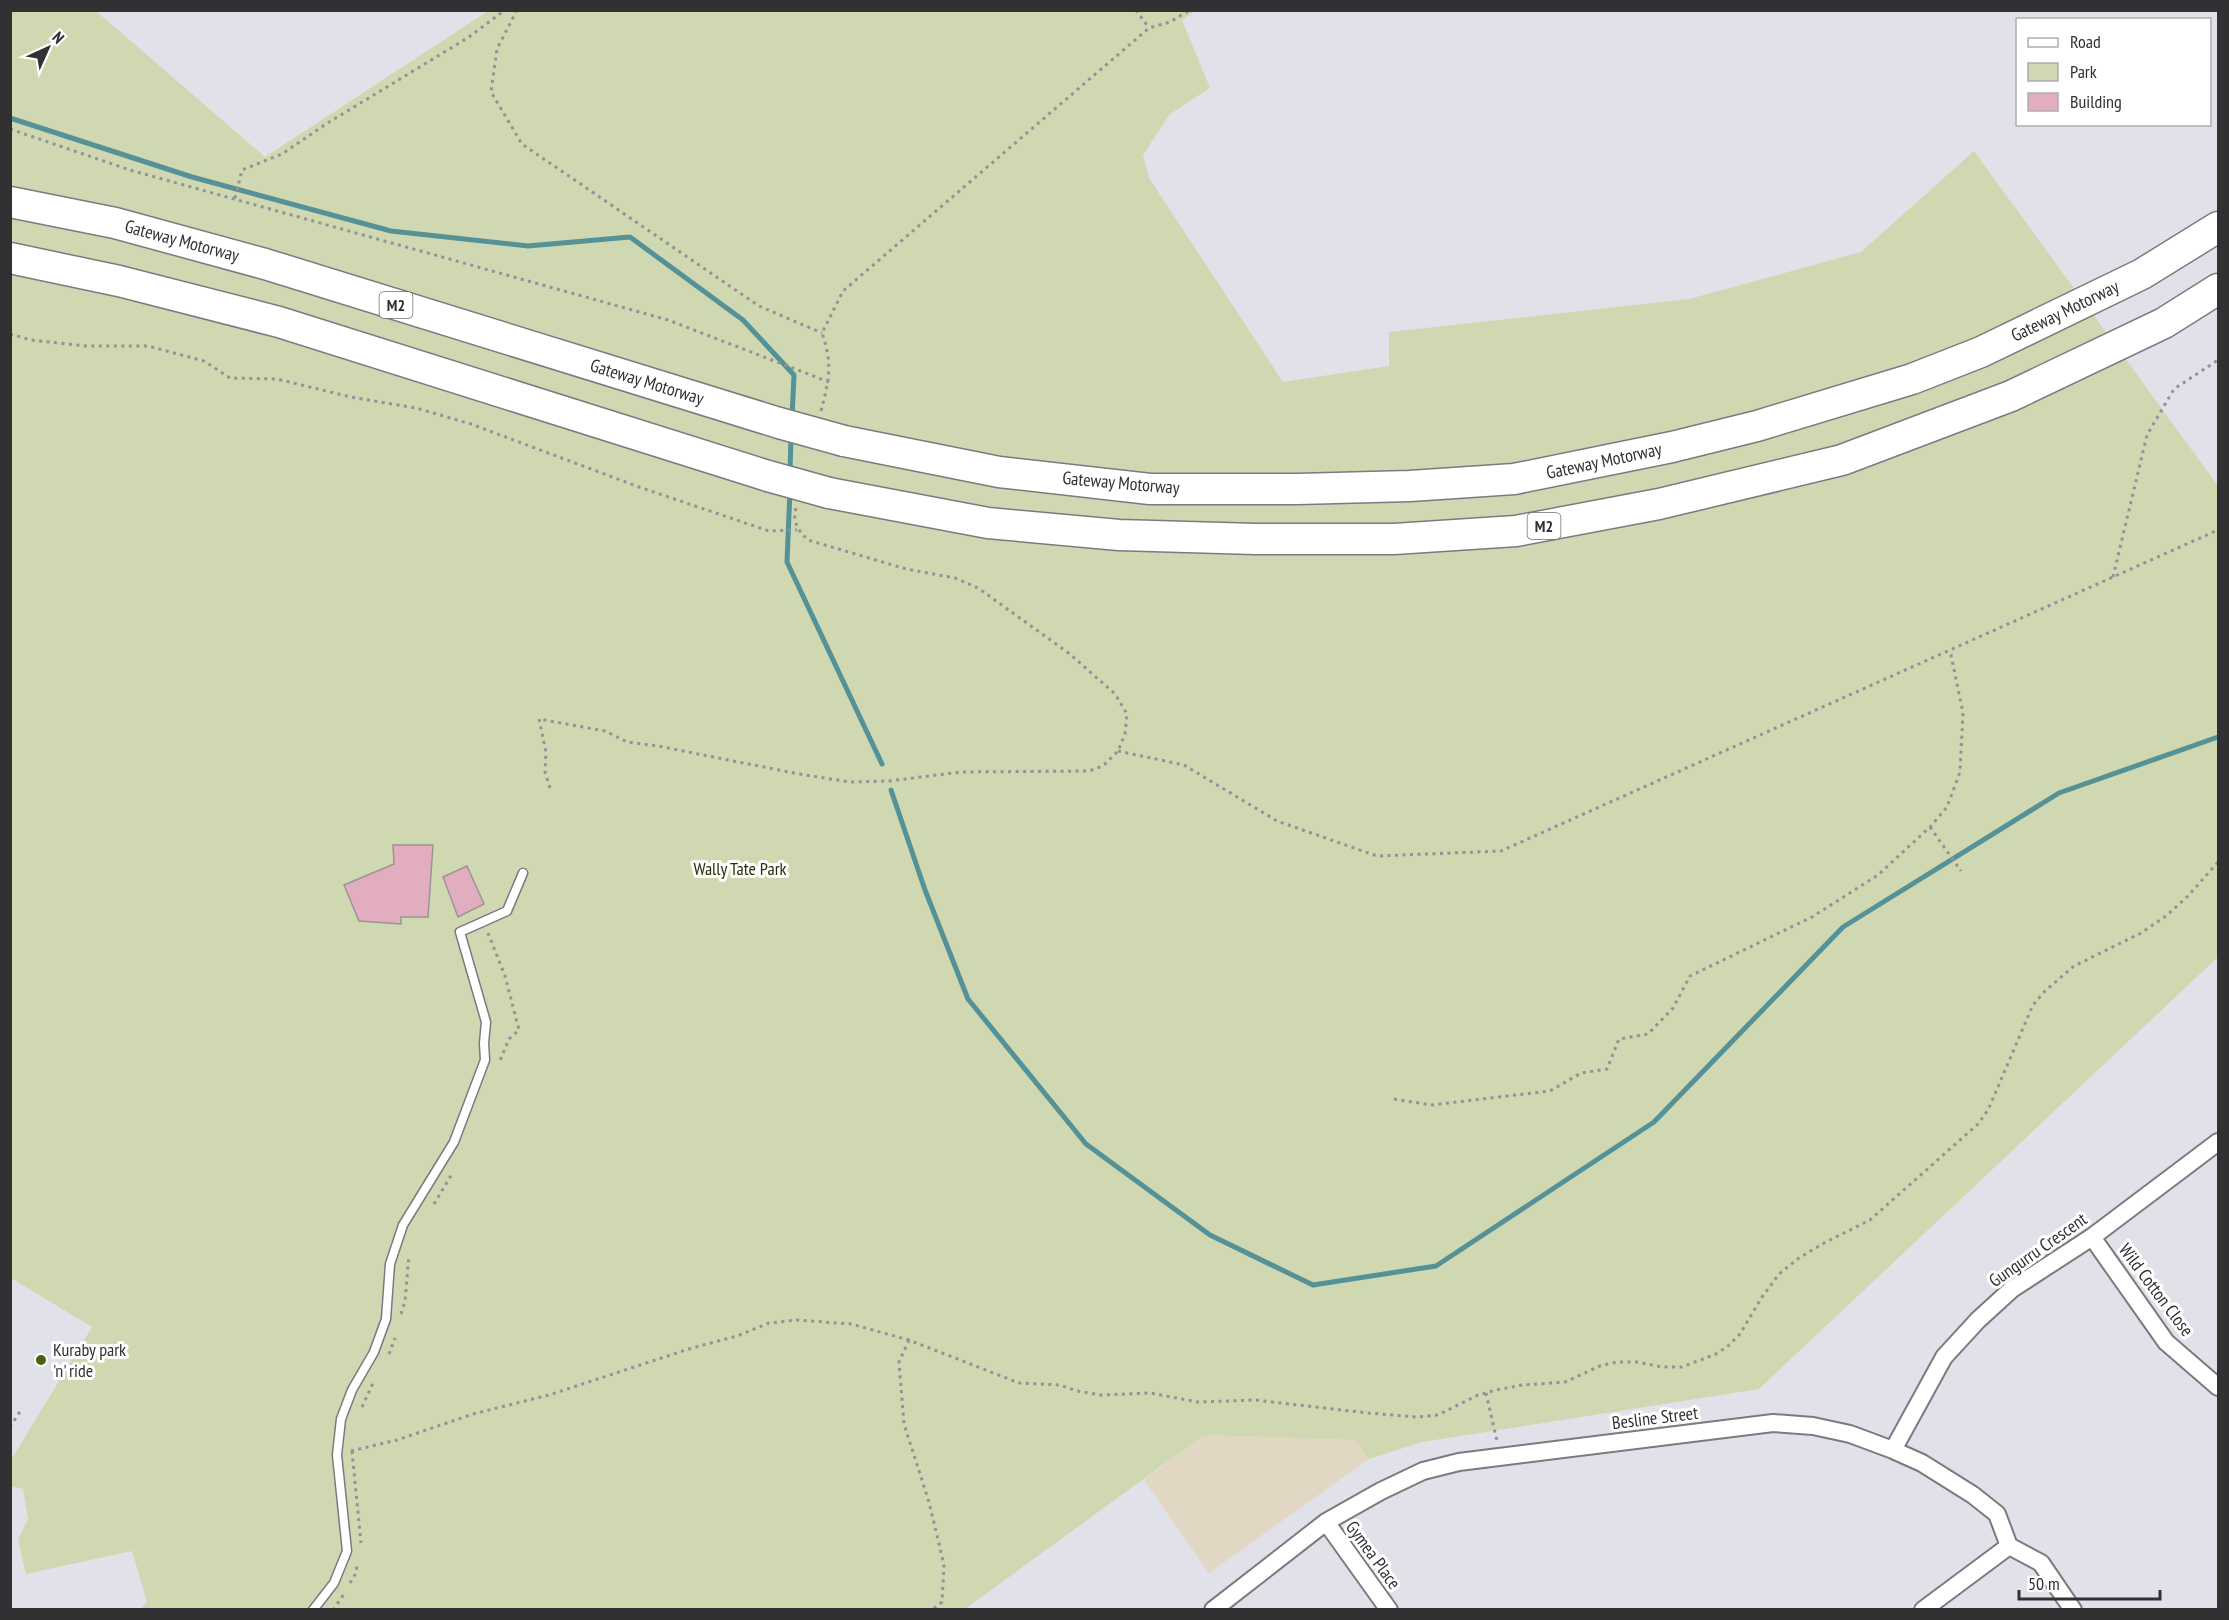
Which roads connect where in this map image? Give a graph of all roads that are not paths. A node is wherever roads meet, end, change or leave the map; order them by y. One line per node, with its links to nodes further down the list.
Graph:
1 (10, 202): 2 (highway, Gateway Motorway / M2, bridge)
2 (2218, 226)
3 (10, 258): 4 (highway, M2, bridge)
4 (2218, 289)
5 (523, 873): 12 (lane)
6 (2218, 1142): 7 (street, Gungurru Crescent)
7 (2092, 1237): 8 (street, Wild Cotton Close); 9 (street, Gungurru Crescent)
8 (2218, 1387)
9 (1893, 1450): 10 (street, Besline Street); 11 (street, Besline Street)
10 (1326, 1522): 13 (street, Besline Street); 14 (street, Gymea Place)
11 (2009, 1546): 15 (street); 16 (street)
12 (313, 1610)
13 (1213, 1610)
14 (1389, 1610)
15 (1923, 1610)
16 (2073, 1610)

